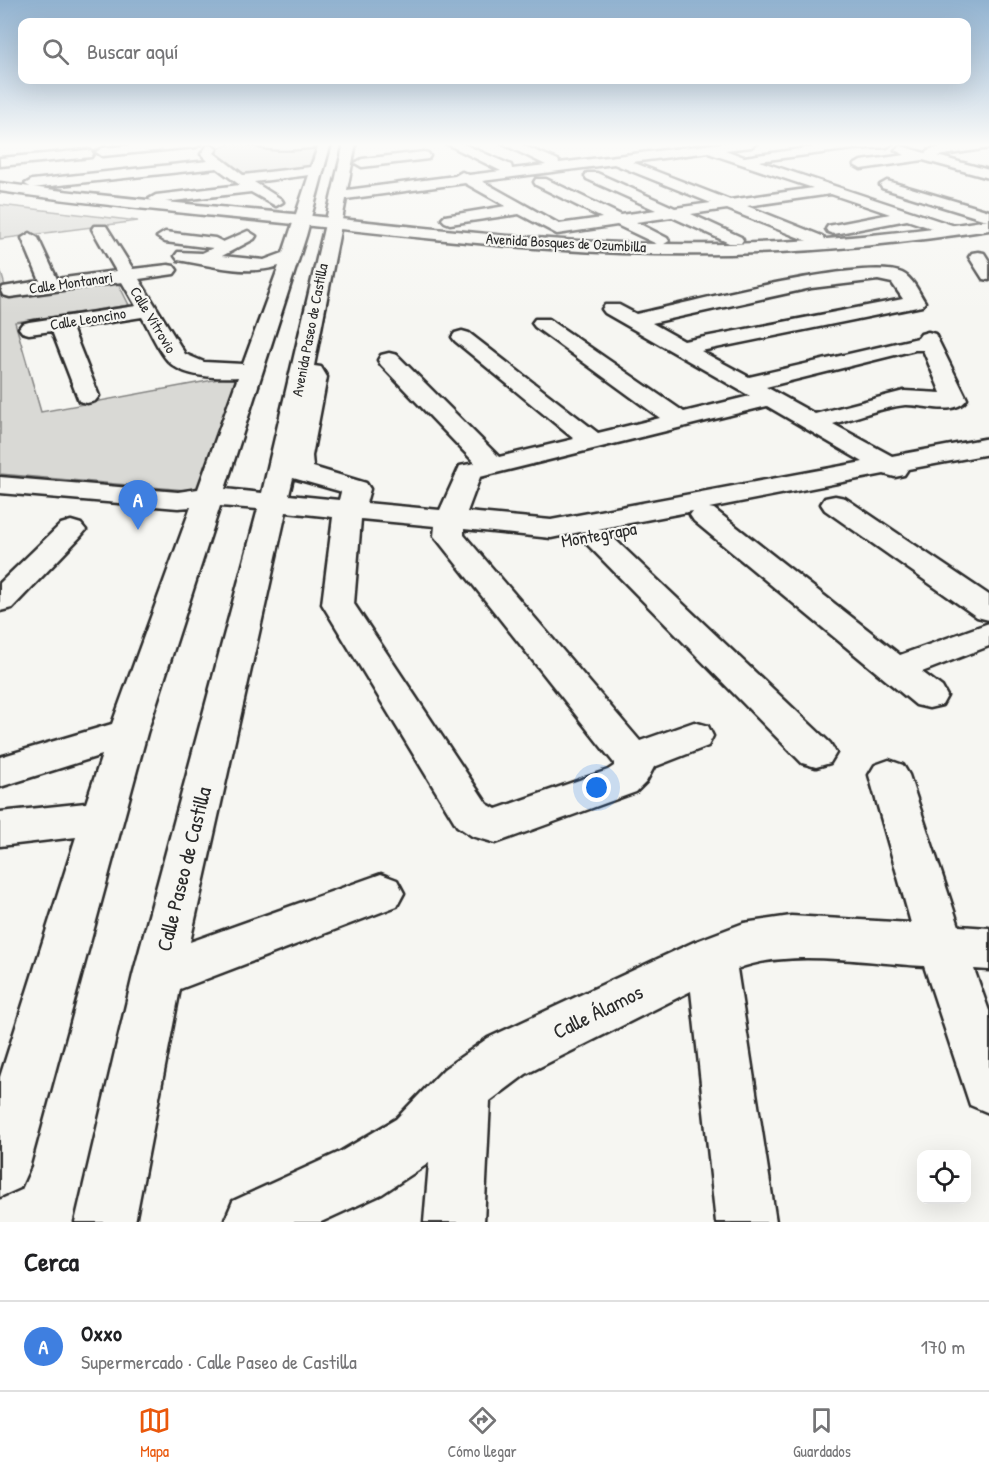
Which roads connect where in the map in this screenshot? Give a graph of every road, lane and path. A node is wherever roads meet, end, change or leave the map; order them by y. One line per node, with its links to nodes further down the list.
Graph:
1 (90, 200): 26 (street, Avenida Bosques de Ozumbilla)
2 (273, 200): 13 (street)
3 (307, 200): 26 (street, Avenida Paseo de Castilla)
4 (339, 200): 32 (street, Avenida Paseo de Castilla)
5 (505, 200): 16 (street)
6 (578, 200): 22 (street)
7 (645, 200): 18 (street)
8 (716, 200): 15 (street)
9 (766, 200): 15 (street)
10 (854, 200): 17 (street)
11 (863, 200): 19 (street)
12 (937, 200): 20 (street)
13 (276, 202)
14 (12, 204): 36 (street)
15 (728, 205): 18 (street); 33 (street)
16 (520, 208): 21 (street); 28 (street)
17 (789, 212)
18 (674, 213): 22 (street); 34 (street)
19 (910, 216): 25 (street); 27 (street)
20 (989, 216)
21 (450, 219)
22 (619, 221): 28 (street); 35 (street)
23 (989, 225): 27 (street, Avenida Bosques de Ozumbilla)
24 (99, 229): 46 (street, Calle Vitrovio)
25 (834, 229)
26 (296, 230): 32 (street, Avenida Bosques de Ozumbilla); 44 (street, Avenida Paseo de Castilla)
27 (955, 231): 28 (street, Avenida Bosques de Ozumbilla)
28 (552, 232): 29 (street); 32 (street, Avenida Bosques de Ozumbilla)
29 (492, 234)
30 (161, 236): 36 (street)
31 (30, 238): 47 (street)
32 (329, 238): 43 (street, Avenida Bosques de Ozumbilla); 44 (street); 59 (street, Avenida Paseo de Castilla)
33 (816, 239)
34 (735, 240)
35 (661, 242)
36 (231, 245): 39 (street)
37 (960, 252): 42 (street)
38 (184, 256): 39 (street)
39 (204, 259): 44 (street)
40 (884, 259): 41 (street)
41 (828, 263)
42 (986, 263)
43 (804, 264)
44 (276, 266): 58 (street, Avenida Paseo de Castilla)
45 (168, 270): 46 (street, Calle Montanari)
46 (126, 276): 47 (street, Calle Montanari); 50 (street, Calle Vitrovio)
47 (51, 286): 48 (street, Calle Montanari)
48 (10, 291)
49 (612, 309): 51 (street)
50 (147, 310): 53 (street, Calle Leoncino); 58 (street, Calle Vitrovio)
51 (634, 321): 56 (street); 56 (street)
52 (542, 323): 62 (street)
53 (60, 324): 54 (street, Calle Leoncino); 61 (street)
54 (29, 329)
55 (462, 337): 64 (street)
56 (682, 348): 60 (street)
57 (389, 360): 67 (street)
58 (252, 370): 70 (street, Avenida Paseo de Castilla)
59 (302, 371): 72 (street, Avenida Paseo de Castilla); 74 (street)
60 (756, 392): 62 (street); 63 (street); 63 (street)
61 (87, 396)
62 (679, 420): 64 (street)
63 (811, 422): 68 (street)
64 (592, 441): 67 (street)
65 (989, 446): 68 (street, Montegrapa)
66 (989, 458): 68 (street, Montegrapa)
67 (493, 466): 75 (street)
68 (897, 470): 73 (street, Montegrapa); 75 (street, Montegrapa)
69 (0, 485): 70 (street, Montegrapa)
70 (197, 502): 72 (street, Montegrapa); 83 (street)
71 (835, 504): 79 (street)
72 (286, 511): 74 (street, Montegrapa); 94 (street, Calle Paseo de Castilla)
73 (704, 515): 77 (street, Montegrapa); 81 (street)
74 (349, 518): 75 (street, Montegrapa); 86 (street)
75 (450, 527): 77 (street, Montegrapa); 86 (street)
76 (71, 530): 78 (street)
77 (596, 537): 85 (street)
78 (0, 601)
79 (989, 610)
80 (989, 634): 81 (street)
81 (896, 669): 82 (street)
82 (929, 696)
83 (128, 733): 87 (street); 89 (street)
84 (694, 736): 86 (street)
85 (816, 753)
86 (633, 759)
87 (0, 771)
88 (889, 775): 92 (street)
89 (103, 818): 90 (street); 97 (street)
90 (0, 829)
91 (381, 893): 94 (street)
92 (965, 947): 93 (street, Calle Álamos); 95 (street)
93 (711, 957): 96 (street, Calle Álamos); 101 (street)
94 (158, 975): 98 (street, Calle Paseo de Castilla)
95 (989, 1086)
96 (463, 1088): 99 (street, Calle Álamos); 100 (street)
97 (0, 1168)
98 (105, 1222)
99 (254, 1222)
100 (454, 1222)
101 (746, 1222)

